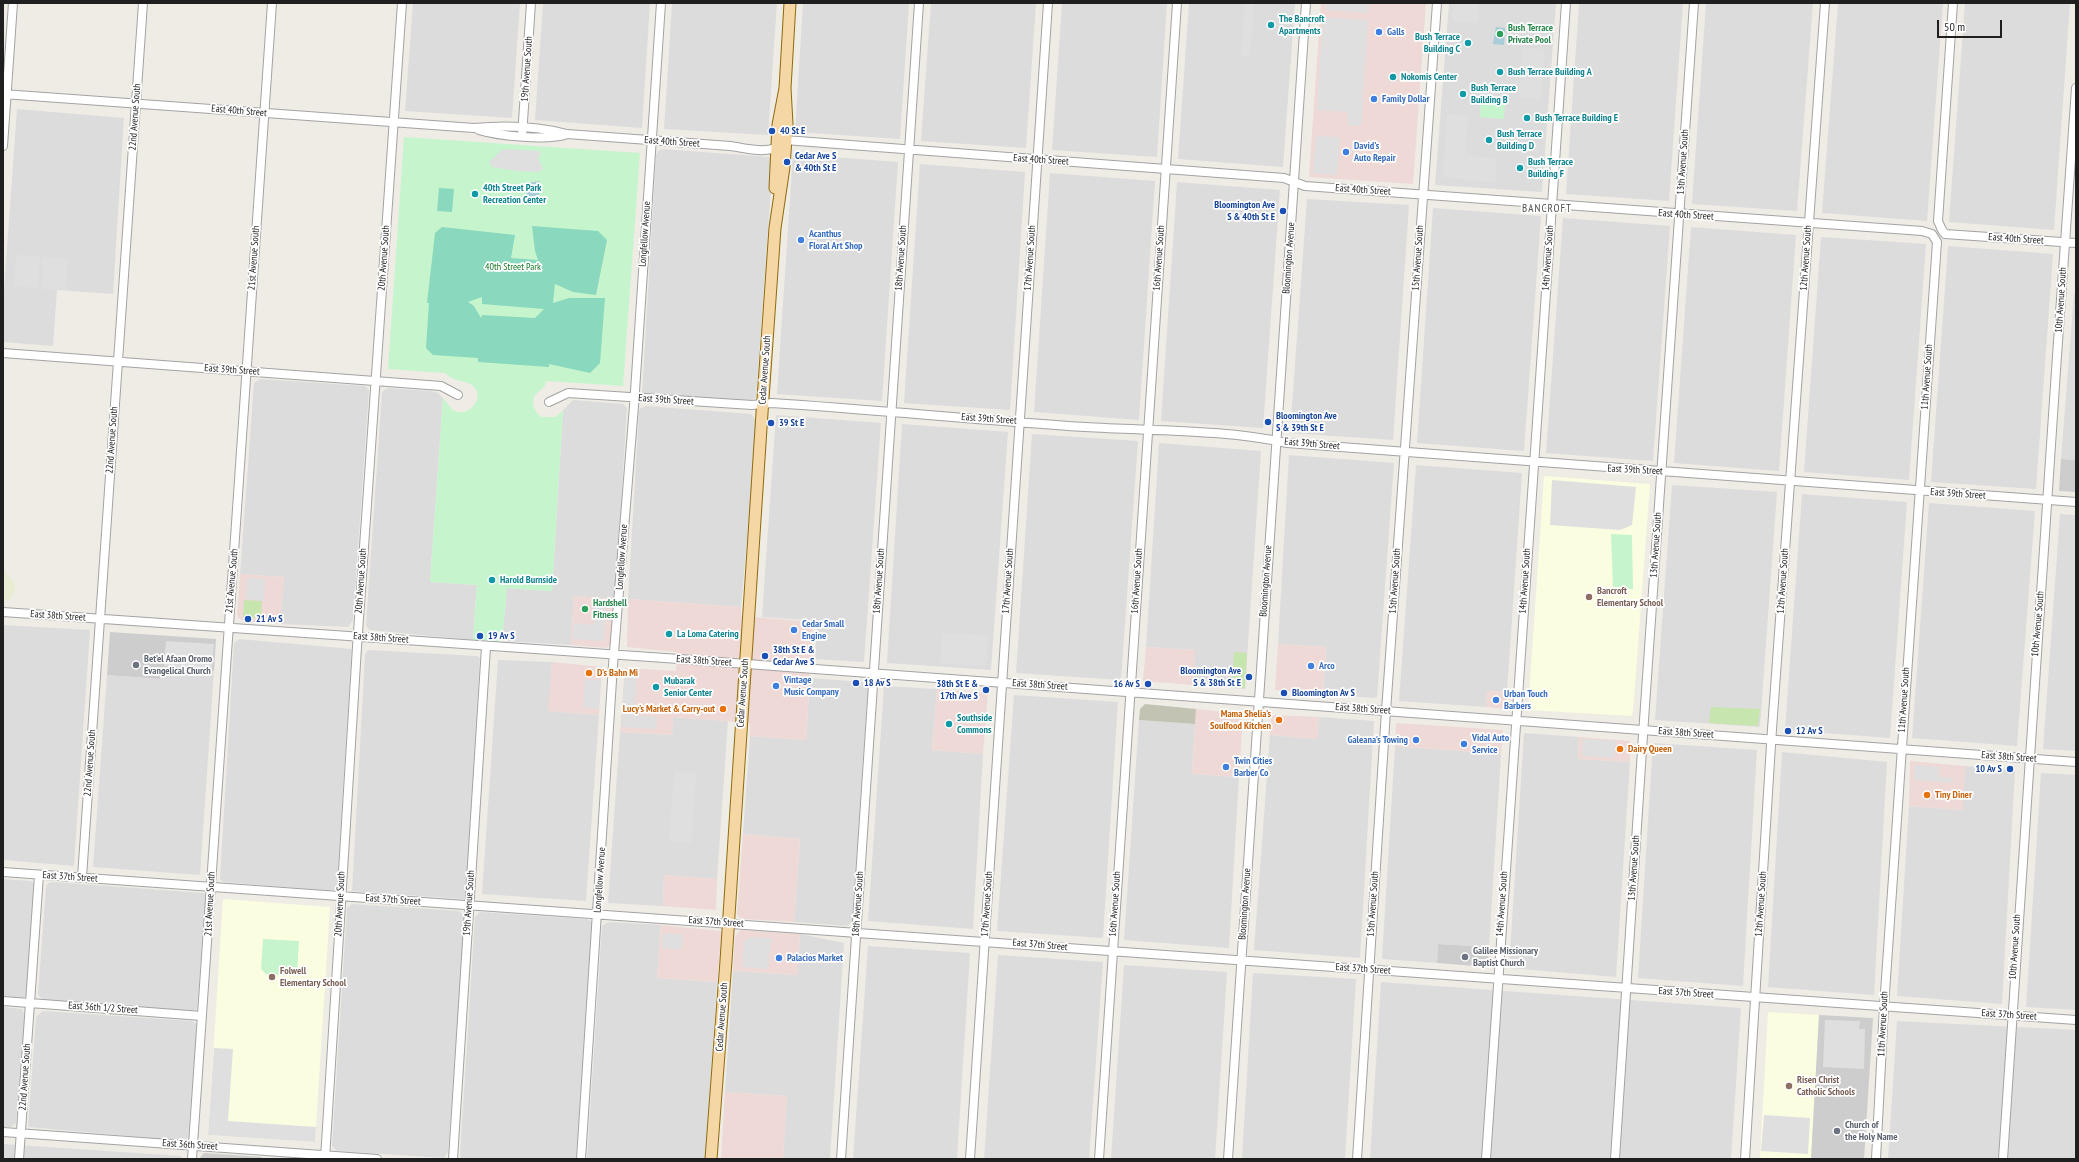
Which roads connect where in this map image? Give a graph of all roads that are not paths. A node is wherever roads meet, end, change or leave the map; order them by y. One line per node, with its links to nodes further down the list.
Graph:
1 (13, 3): 19 (street)
2 (143, 3): 20 (street, 22nd Avenue South)
3 (272, 3): 21 (street, 21st Avenue South)
4 (402, 3): 22 (street, 20th Avenue South)
5 (531, 3): 23 (street, 19th Avenue South)
6 (661, 3): 24 (street, Longfellow Avenue)
7 (790, 3): 17 (main road, Cedar Avenue South)
8 (919, 3): 28 (street, 18th Avenue South)
9 (1048, 3): 29 (street, 17th Avenue South)
10 (1177, 3): 30 (street, 16th Avenue South)
11 (1306, 3): 31 (street, Bloomington Avenue)
12 (1437, 3): 32 (street, 15th Avenue South)
13 (1566, 3): 33 (street, 14th Avenue South)
14 (1694, 3): 34 (street, 13th Avenue South)
15 (1825, 3): 35 (street, 12th Avenue South)
16 (1953, 3): 38 (street, East 40th Street)
17 (785, 88): 25 (main road, Cedar Avenue South); 27 (main road, Cedar Avenue South)
18 (2076, 88): 38 (street, 10th Avenue South)
19 (5, 94): 20 (street, East 40th Street); 26 (street)
20 (136, 104): 21 (street, East 40th Street); 41 (street, 22nd Avenue South)
21 (264, 113): 22 (street, East 40th Street); 42 (street, 21st Avenue South)
22 (393, 123): 23 (street, East 40th Street); 43 (street, 20th Avenue South)
23 (523, 132): 24 (street, East 40th Street)
24 (651, 140): 27 (street, East 40th Street); 45 (street, Longfellow Avenue)
25 (785, 140): 28 (street, East 40th Street); 36 (main road, Cedar Avenue South)
26 (3, 146)
27 (776, 148): 36 (main road, Cedar Avenue South)
28 (909, 150): 29 (street, East 40th Street); 48 (street, 18th Avenue South)
29 (1037, 160): 30 (street, East 40th Street); 49 (street, 17th Avenue South)
30 (1166, 169): 31 (street, East 40th Street); 50 (street, 16th Avenue South)
31 (1294, 182): 32 (street, East 40th Street); 51 (street, Bloomington Avenue)
32 (1423, 195): 33 (street, East 40th Street); 52 (street, 15th Avenue South)
33 (1552, 205): 34 (street, East 40th Street); 53 (street, 14th Avenue South)
34 (1680, 215): 35 (street, East 40th Street); 54 (street, 13th Avenue South)
35 (1809, 224): 37 (street, East 40th Street); 55 (street, 12th Avenue South)
36 (775, 228): 47 (main road, Cedar Avenue South)
37 (1937, 242): 56 (street, 11th Avenue South)
38 (2065, 242): 39 (street, East 40th Street); 57 (street, 10th Avenue South)
39 (2076, 243)
40 (3, 353): 41 (street, East 39th Street)
41 (117, 362): 42 (street, East 39th Street); 60 (street, 22nd Avenue South)
42 (247, 370): 43 (street, East 39th Street); 61 (street, 21st Avenue South)
43 (375, 380): 44 (street, East 39th Street); 62 (street, 20th Avenue South)
44 (458, 395)
45 (634, 398): 46 (street, East 39th Street); 47 (street, East 39th Street); 64 (street, Longfellow Avenue)
46 (549, 402)
47 (762, 404): 48 (street, East 39th Street); 65 (main road, Cedar Avenue South)
48 (890, 412): 49 (street, East 39th Street); 66 (street, 18th Avenue South)
49 (1019, 422): 50 (street, East 39th Street); 67 (street, 17th Avenue South)
50 (1148, 430): 51 (street, East 39th Street); 68 (street, 16th Avenue South)
51 (1276, 441): 52 (street, East 39th Street); 69 (street, Bloomington Avenue)
52 (1405, 452): 53 (street, East 39th Street); 70 (street, 15th Avenue South)
53 (1533, 462): 54 (street, East 39th Street); 71 (street, 14th Avenue South)
54 (1661, 471): 55 (street, East 39th Street); 72 (street, 13th Avenue South)
55 (1790, 481): 56 (street, East 39th Street); 73 (street, 12th Avenue South)
56 (1918, 491): 57 (street, East 39th Street); 74 (street, 11th Avenue South)
57 (2048, 500): 58 (street, East 39th Street); 75 (street, 10th Avenue South)
58 (2076, 502)
59 (3, 612): 60 (street, East 38th Street)
60 (100, 619): 61 (street, East 38th Street); 79 (street, 22nd Avenue South)
61 (228, 628): 62 (street, East 38th Street); 80 (street, 21st Avenue South)
62 (358, 637): 63 (street, East 38th Street); 81 (street, 20th Avenue South)
63 (486, 647): 64 (street, East 38th Street); 82 (street, 19th Avenue South)
64 (614, 655): 65 (street, East 38th Street); 83 (street, Longfellow Avenue)
65 (745, 664): 66 (street, East 38th Street); 84 (main road, Cedar Avenue South)
66 (873, 673): 67 (street, East 38th Street); 85 (street, 18th Avenue South)
67 (1001, 682): 68 (street, East 38th Street); 86 (street, 17th Avenue South)
68 (1129, 692): 69 (street, East 38th Street); 87 (street, 16th Avenue South)
69 (1258, 701): 70 (street, East 38th Street); 88 (street, Bloomington Avenue)
70 (1386, 711): 71 (street, East 38th Street); 89 (street, 15th Avenue South)
71 (1515, 720): 72 (street, East 38th Street); 90 (street, 14th Avenue South)
72 (1643, 730): 73 (street, East 38th Street); 91 (street, 13th Avenue South)
73 (1771, 739): 74 (street, East 38th Street); 92 (street, 12th Avenue South)
74 (1901, 749): 75 (street, East 38th Street); 95 (street, 11th Avenue South)
75 (2027, 758): 76 (street, East 38th Street); 97 (street, 10th Avenue South)
76 (2076, 762)
77 (3, 872): 78 (street, East 37th Street)
78 (39, 874): 79 (street, East 37th Street); 94 (street, 22nd Avenue South)
79 (82, 877): 80 (street, East 37th Street)
80 (211, 886): 81 (street, East 37th Street); 96 (street, 21st Avenue South)
81 (340, 896): 82 (street, East 37th Street); 102 (street, 20th Avenue South)
82 (469, 905): 83 (street, East 37th Street); 106 (street, 19th Avenue South)
83 (597, 914): 84 (street, East 37th Street); 107 (street, Longfellow Avenue)
84 (728, 923): 85 (street, East 37th Street); 108 (main road, Cedar Avenue South)
85 (856, 932): 86 (street, East 37th Street); 109 (street, 18th Avenue South)
86 (985, 941): 87 (street, East 37th Street); 110 (street, 17th Avenue South)
87 (1112, 951): 88 (street, East 37th Street); 111 (street, 16th Avenue South)
88 (1241, 960): 89 (street, East 37th Street); 112 (street, Bloomington Avenue)
89 (1369, 969): 90 (street, East 37th Street); 113 (street, 15th Avenue South)
90 (1497, 978): 91 (street, East 37th Street); 114 (street, 14th Avenue South)
91 (1626, 988): 92 (street, East 37th Street); 115 (street, 13th Avenue South)
92 (1755, 998): 95 (street, East 37th Street); 116 (street, 12th Avenue South)
93 (3, 1001): 94 (street, East 36th 1/2 Street)
94 (30, 1003): 96 (street, East 36th 1/2 Street); 100 (street, 22nd Avenue South)
95 (1884, 1007): 97 (street, East 37th Street); 117 (street, 11th Avenue South)
96 (202, 1016): 101 (street, 21st Avenue South)
97 (2011, 1016): 98 (street, East 37th Street); 118 (street, 10th Avenue South)
98 (2076, 1020)
99 (3, 1132): 100 (street, East 36th Street)
100 (21, 1133): 101 (street, East 36th Street); 103 (street, 22nd Avenue South)
101 (193, 1145): 102 (street, East 36th Street); 104 (street, 21st Avenue South)
102 (325, 1157): 105 (street, East 36th Street)
103 (20, 1159)
104 (192, 1159)
105 (377, 1159)
106 (453, 1159)
107 (581, 1159)
108 (711, 1159)
109 (841, 1159)
110 (970, 1159)
111 (1099, 1159)
112 (1228, 1159)
113 (1357, 1159)
114 (1486, 1159)
115 (1615, 1159)
116 (1745, 1159)
117 (1876, 1159)
118 (2003, 1159)

